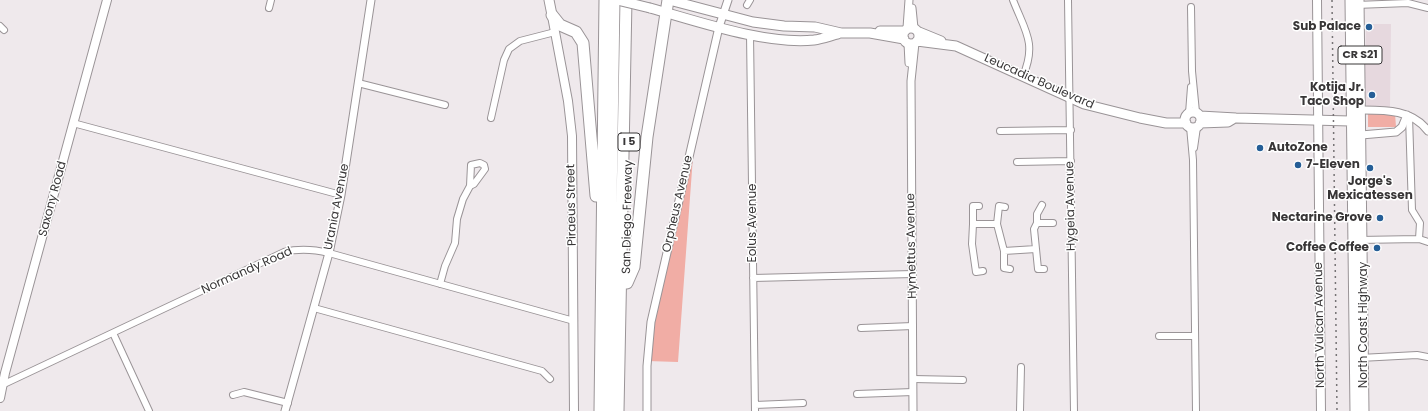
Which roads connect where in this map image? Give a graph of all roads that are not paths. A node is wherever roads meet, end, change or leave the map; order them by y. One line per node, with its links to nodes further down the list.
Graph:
1 (107, 0): 40 (main road, Saxony Road)
2 (271, 0): 19 (street)
3 (371, 0): 31 (street, Urania Avenue)
4 (549, 0): 22 (main road, Piraeus Street)
5 (605, 0): 63 (highway, I 5)
6 (614, 0): 96 (highway)
7 (618, 0): 21 (main road, Leucadia Boulevard, bridge)
8 (626, 0): 97 (highway)
9 (631, 0): 69 (highway, San Diego Freeway / I 5)
10 (669, 0): 21 (highway); 23 (main road, Leucadia Boulevard)
11 (728, 0): 23 (street, Orpheus Avenue)
12 (910, 0): 29 (street, Hymettus Avenue)
13 (1013, 0): 30 (street)
14 (1068, 0): 32 (street, Hygeia Avenue)
15 (1317, 0): 38 (main road, North Vulcan Avenue)
16 (1360, 2): 17 (street); 20 (street); 34 (main road, North Coast Highway / CR S21)
17 (1350, 3): 39 (main road, North Coast Highway / CR S21)
18 (1191, 7): 37 (street)
19 (269, 8)
20 (1428, 8)
21 (666, 12): 24 (main road, Leucadia Boulevard); 69 (highway)
22 (552, 15): 25 (main road, Piraeus Street); 26 (highway)
23 (722, 15): 24 (street, Orpheus Avenue); 27 (main road, Leucadia Boulevard)
24 (719, 27): 28 (main road, Leucadia Boulevard); 99 (street, Orpheus Avenue)
25 (555, 32): 26 (highway); 36 (street); 72 (main road, Piraeus Street)
26 (576, 32): 63 (highway)
27 (841, 33): 28 (main road, Leucadia Boulevard); 29 (main road, Leucadia Boulevard)
28 (750, 34): 68 (street, Eolus Avenue)
29 (911, 36): 30 (main road, Leucadia Boulevard); 67 (street, Hymettus Avenue)
30 (1023, 76): 32 (main road, Leucadia Boulevard)
31 (358, 83): 33 (street); 48 (street, Urania Avenue)
32 (1070, 98): 37 (main road, Leucadia Boulevard); 41 (street, Hygeia Avenue)
33 (445, 105)
34 (1360, 110): 35 (street); 39 (main road); 44 (main road, North Coast Highway / CR S21)
35 (1408, 116): 42 (street); 44 (street); 56 (street)
36 (491, 118)
37 (1193, 120): 38 (main road, Leucadia Boulevard); 77 (street)
38 (1318, 121): 39 (main road, Leucadia Boulevard); 104 (main road, North Vulcan Avenue)
39 (1350, 121): 58 (main road, North Coast Highway / CR S21)
40 (73, 123): 48 (street); 84 (main road, Saxony Road)
41 (1071, 130): 43 (street); 45 (street, Hygeia Avenue)
42 (1428, 131)
43 (1000, 132)
44 (1361, 135): 57 (main road, North Coast Highway / CR S21)
45 (1071, 161): 46 (street); 102 (street, Hygeia Avenue)
46 (1016, 162)
47 (470, 186): 70 (street)
48 (341, 195): 62 (street, Urania Avenue)
49 (1042, 205): 52 (street)
50 (979, 206): 54 (street)
51 (1005, 207): 55 (street)
52 (1037, 223): 53 (street); 60 (street)
53 (1053, 223)
54 (973, 224): 55 (street); 66 (street)
55 (997, 224): 61 (street)
56 (1419, 239): 57 (street); 59 (street)
57 (1363, 240): 58 (street); 79 (main road, North Coast Highway / CR S21)
58 (1353, 241): 79 (main road, North Coast Highway / CR S21)
59 (1428, 242)
60 (1036, 249): 61 (street); 65 (street)
61 (1004, 251): 64 (street)
62 (329, 254): 70 (street, Normandy Road); 71 (street, Urania Avenue); 75 (street, Normandy Road)
63 (601, 264): 95 (highway, I 5)
64 (1010, 269)
65 (1044, 269)
66 (983, 271)
67 (913, 274): 68 (street); 73 (street, Hymettus Avenue)
68 (753, 278): 91 (street, Eolus Avenue)
69 (627, 283): 98 (highway, San Diego Freeway / I 5)
70 (440, 284): 72 (street, Normandy Road)
71 (314, 308): 81 (street); 89 (street, Urania Avenue)
72 (574, 321): 94 (main road, Piraeus Street)
73 (913, 326): 74 (street); 82 (street, Hymettus Avenue)
74 (861, 328)
75 (113, 333): 84 (street, Normandy Road); 92 (street)
76 (1159, 336): 77 (street)
77 (1195, 336): 103 (street)
78 (1428, 357): 79 (street)
79 (1359, 358): 105 (main road, North Coast Highway / CR S21); 106 (main road, North Coast Highway / CR S21)
80 (1021, 367): 101 (street)
81 (550, 379)
82 (913, 379): 83 (street); 85 (street, Hymettus Avenue)
83 (963, 380)
84 (2, 385): 88 (main road, Saxony Road)
85 (913, 392): 87 (street); 100 (street, Hymettus Avenue)
86 (233, 394): 89 (street)
87 (857, 394)
88 (0, 398)
89 (288, 403): 93 (street, Urania Avenue)
90 (803, 403): 91 (street)
91 (755, 408)
92 (149, 411)
93 (285, 411)
94 (574, 411)
95 (600, 411)
96 (608, 411)
97 (618, 411)
98 (625, 411)
99 (647, 411)
100 (913, 411)
101 (1020, 411)
102 (1074, 411)
103 (1196, 411)
104 (1321, 411)
105 (1354, 411)
106 (1364, 411)

